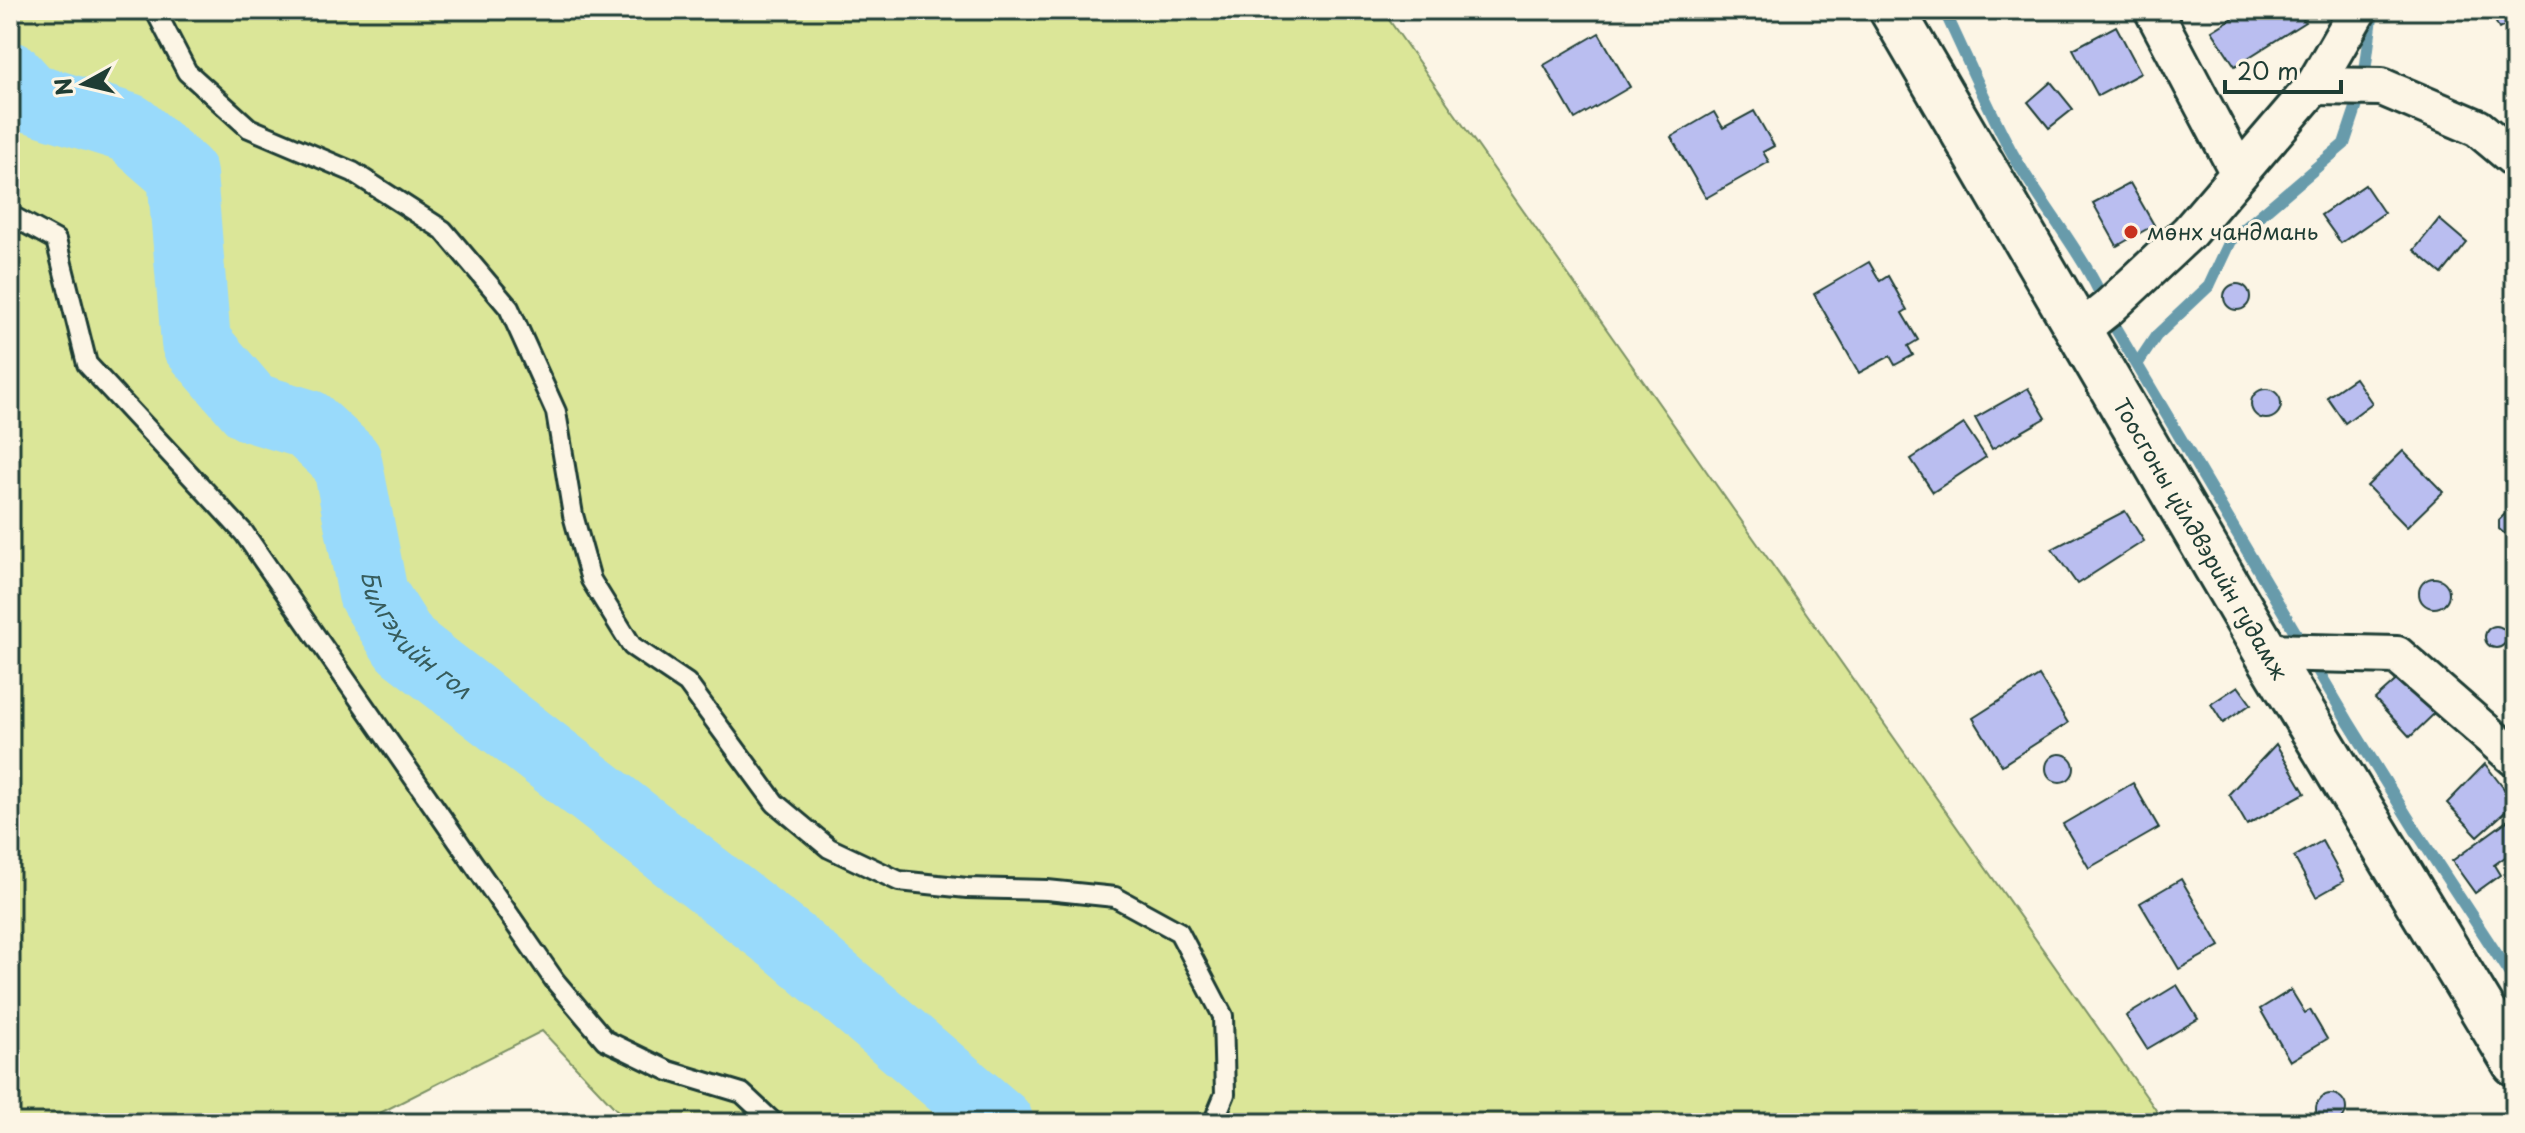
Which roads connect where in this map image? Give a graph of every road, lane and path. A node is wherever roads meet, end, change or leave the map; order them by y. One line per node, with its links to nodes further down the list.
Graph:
1 (155, 10): 14 (lane)
2 (1892, 10): 9 (main road, Тоосгоны үйлдвэрийн гудамж)
3 (2153, 10): 7 (street)
4 (2358, 10): 5 (street)
5 (2314, 86): 6 (street); 7 (street)
6 (2515, 159)
7 (2239, 173): 9 (street)
8 (10, 215): 13 (lane)
9 (2079, 331): 10 (main road, Тоосгоны үйлдвэрийн гудамж)
10 (2266, 652): 11 (street); 12 (main road, Тоосгоны үйлдвэрийн гудамж)
11 (2515, 758)
12 (2515, 1063)
13 (774, 1123)
14 (1213, 1123)

